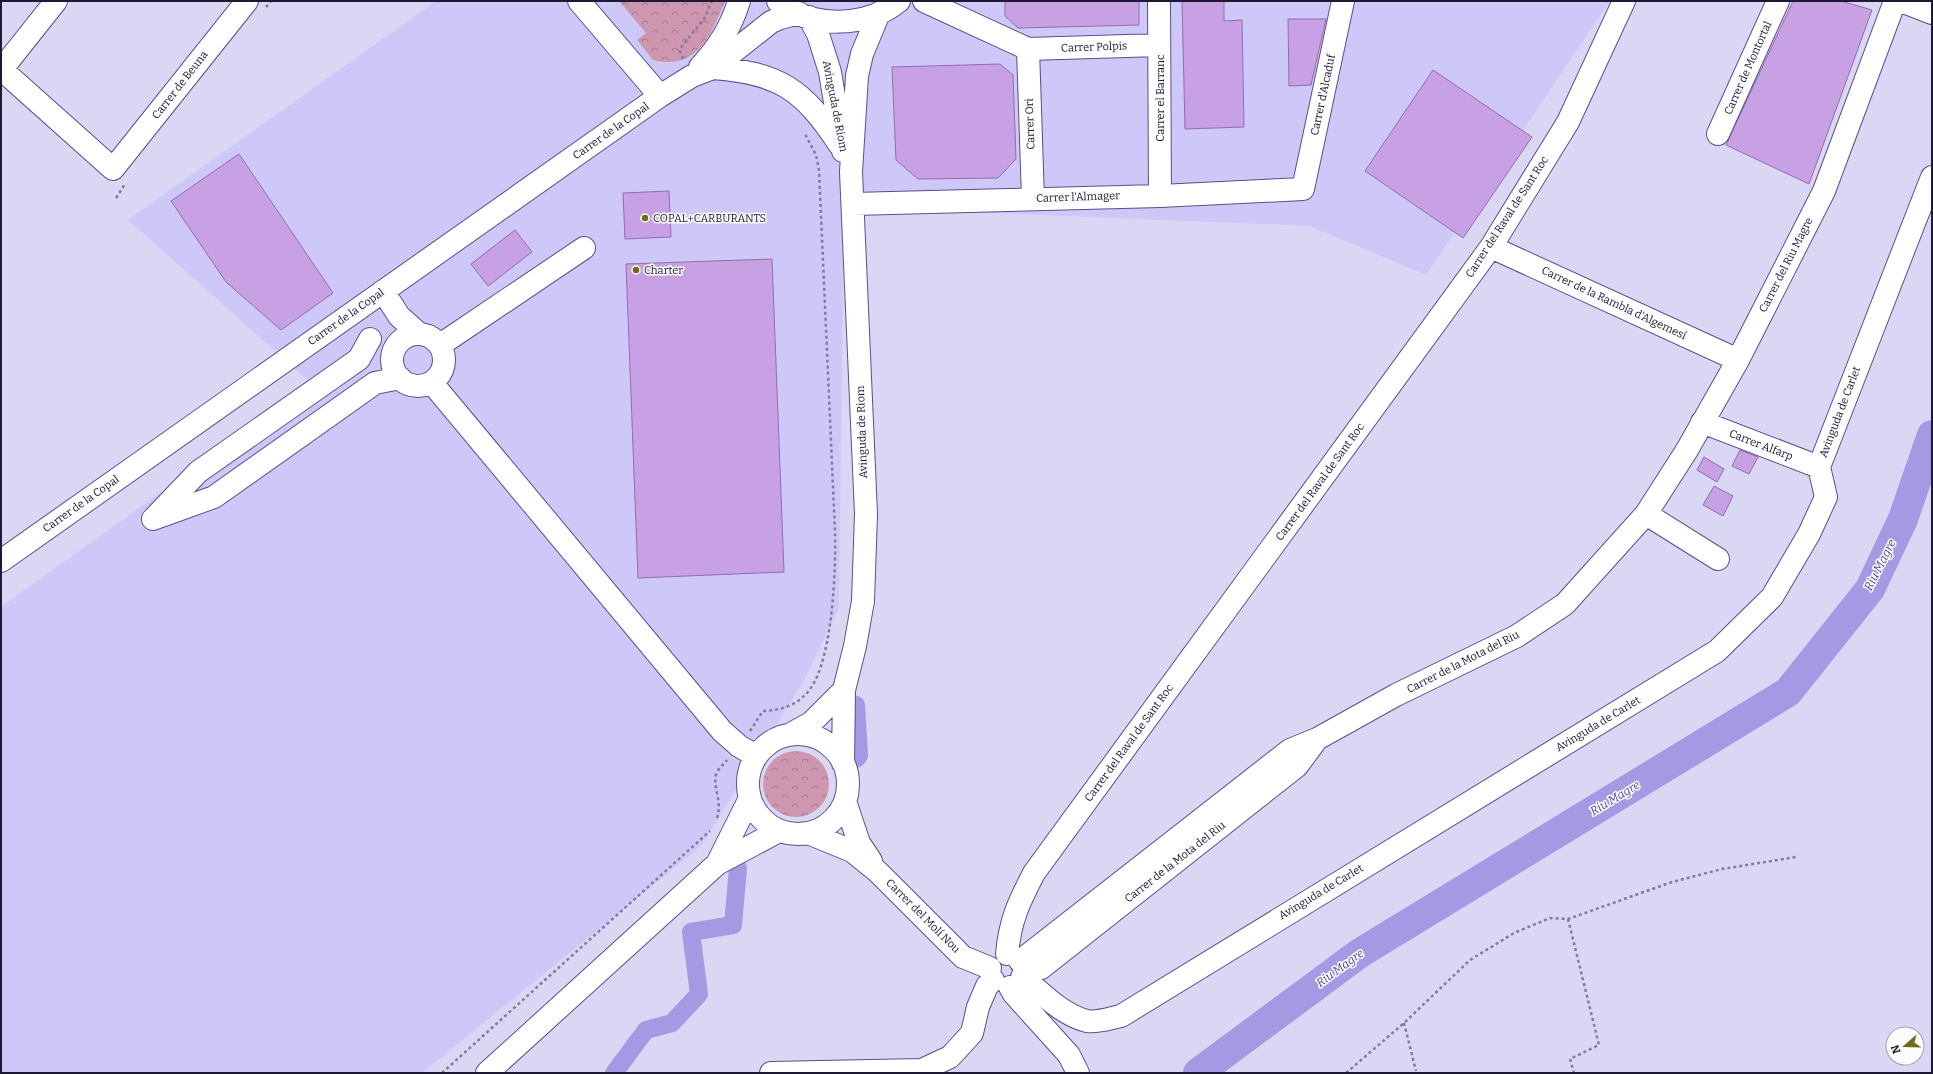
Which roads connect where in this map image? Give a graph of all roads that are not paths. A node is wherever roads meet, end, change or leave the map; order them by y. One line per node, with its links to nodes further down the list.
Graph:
1 (56, 1): 20 (street)
2 (247, 1): 20 (street, Carrer de Beuna)
3 (580, 1): 22 (street)
4 (739, 1): 21 (street, Carrer de la Copal)
5 (778, 1): 16 (street)
6 (899, 1): 14 (street)
7 (924, 1): 18 (street)
8 (1159, 1): 17 (street, Carrer el Barranc)
9 (1343, 1): 27 (street, Carrer d'Alcaduf)
10 (1624, 1): 31 (street, Carrer del Raval de Sant Roc)
11 (1778, 1): 23 (street, Carrer de Montortal)
12 (1894, 1): 39 (street, Carrer del Riu Magre)
13 (1901, 1): 15 (street)
14 (879, 13): 16 (street); 25 (street, Avinguda de Riom)
15 (1932, 13)
16 (804, 15): 19 (street, Carrer de la Copal); 24 (street, Avinguda de Riom)
17 (1160, 45): 18 (street, Carrer Polpis); 28 (street, Carrer el Barranc)
18 (1028, 49): 29 (street, Carrer Ori)
19 (713, 68): 21 (street, Carrer de la Copal); 24 (street, Carrer de la Copal)
20 (1, 69)
21 (692, 76): 22 (street, Carrer de la Copal)
22 (660, 96): 33 (street, Carrer de la Copal)
23 (1718, 134)
24 (841, 147): 25 (street, Avinguda de Riom)
25 (851, 172): 30 (street, Avinguda de Riom)
26 (1932, 177): 43 (street, Avinguda de Carlet)
27 (1303, 189): 28 (street, Carrer l'Almager)
28 (1160, 196): 29 (street, Carrer l'Almager)
29 (1033, 199): 30 (street, Carrer l'Almager)
30 (852, 204): 47 (street, Avinguda de Riom)
31 (1491, 247): 39 (street, Carrer de la Rambla d'Algemesí); 57 (street, Carrer del Raval de Sant Roc)
32 (584, 248): 37 (street)
33 (383, 291): 34 (street, Carrer de la Copal); 35 (street)
34 (353, 312): 36 (street); 46 (street, Carrer de la Copal)
35 (418, 333): 37 (street); 38 (street)
36 (370, 339): 38 (street); 40 (street)
37 (440, 345): 41 (street)
38 (393, 354): 40 (street)
39 (1738, 360): 42 (street, Carrer del Riu Magre)
40 (400, 378): 41 (street)
41 (432, 383): 49 (street)
42 (1702, 422): 43 (street, Carrer Alfarp); 44 (street, Carrer del Riu Magre)
43 (1819, 467): 57 (street, Avinguda de Carlet)
44 (1646, 514): 45 (street); 57 (street, Carrer de la Mota del Riu)
45 (1718, 559)
46 (1, 561)
47 (844, 690): 48 (street); 50 (street, Avinguda de Riom)
48 (791, 734): 49 (street); 50 (street)
49 (747, 751): 51 (street)
50 (843, 762): 52 (street)
51 (750, 798): 53 (street); 55 (street)
52 (845, 801): 54 (street); 56 (street, Carrer del Molí Nou)
53 (780, 831): 54 (street); 55 (street)
54 (808, 833): 56 (street, Carrer del Molí Nou)
55 (717, 864): 58 (street)
56 (878, 872): 57 (street, Carrer del Molí Nou)
57 (1010, 971): 59 (street); 60 (street)
58 (487, 1073)
59 (771, 1073)
60 (1078, 1073)

